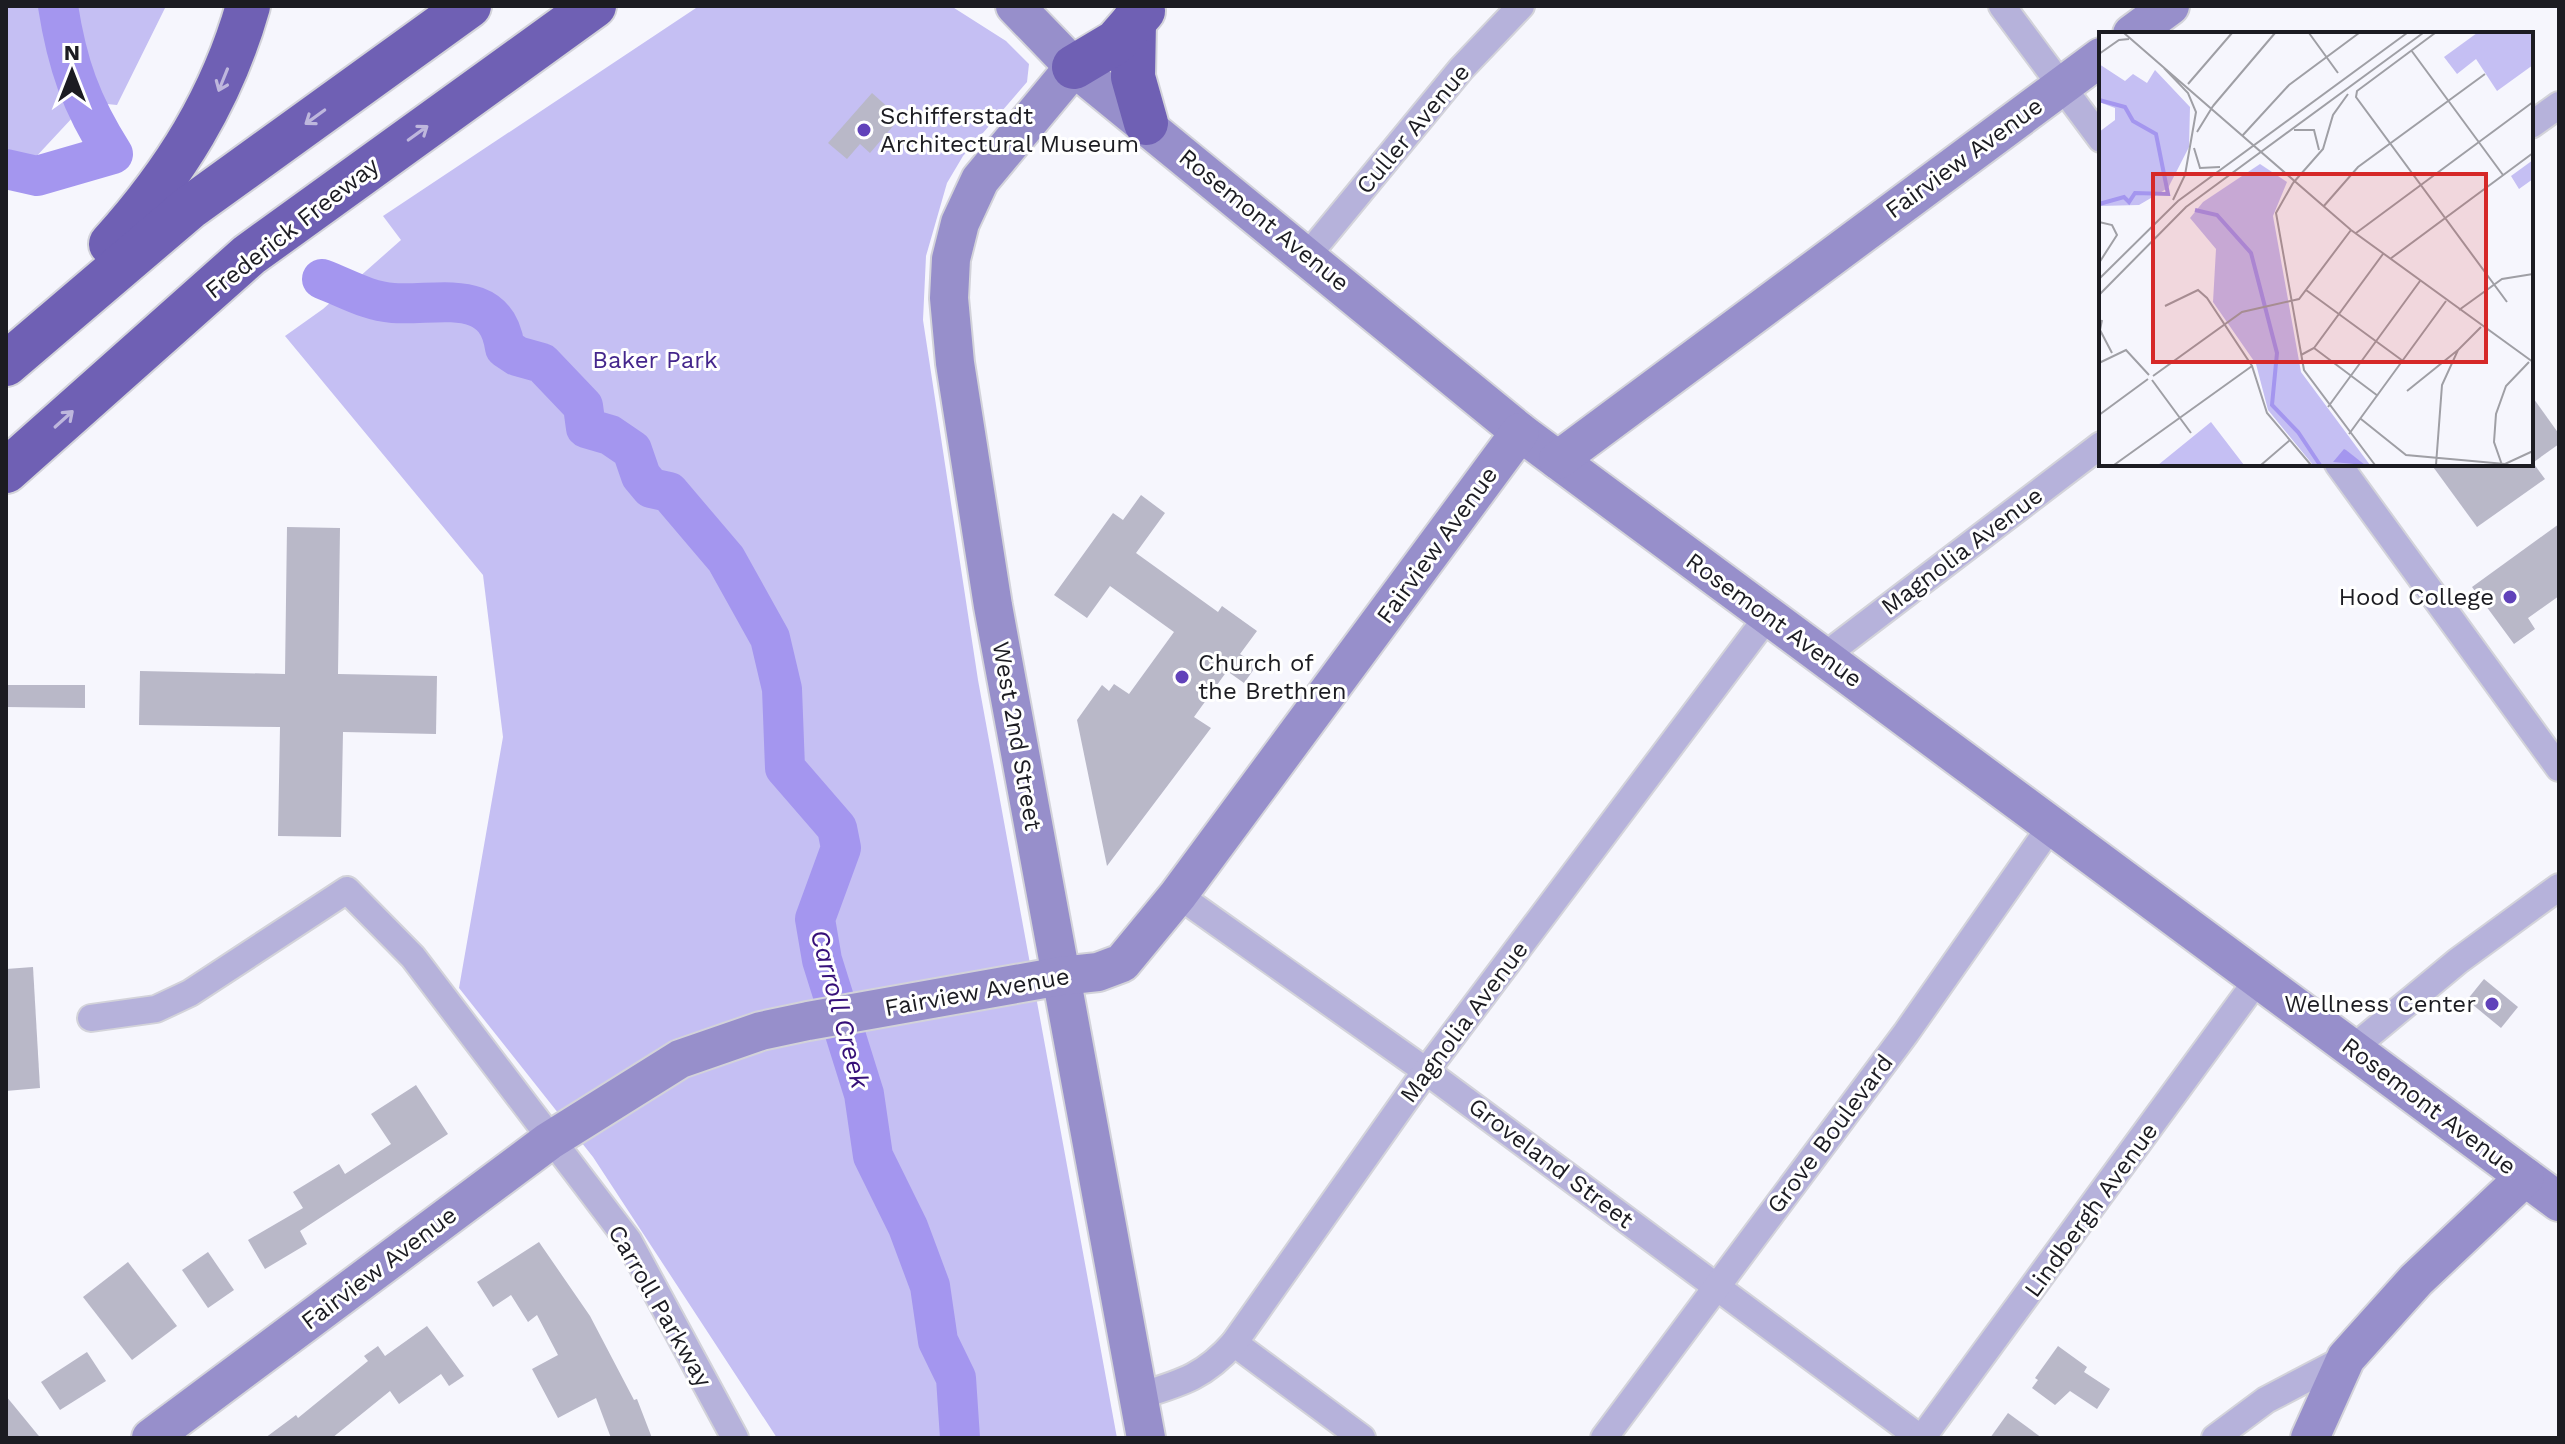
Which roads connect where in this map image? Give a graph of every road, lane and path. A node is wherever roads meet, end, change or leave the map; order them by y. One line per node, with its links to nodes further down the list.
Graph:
1 (248, 6): 18 (highway, one-way to 18)
2 (469, 6): 19 (highway, one-way to 19)
3 (594, 6): 24 (highway, Frederick Freeway, one-way to 3)
4 (1015, 6): 11 (street, Rosemont Avenue)
5 (1521, 6): 17 (street, Culler Avenue)
6 (2002, 6): 12 (street)
7 (2170, 6): 9 (street)
8 (1133, 11): 11 (highway); 14 (highway)
9 (2135, 32)
10 (2099, 58): 12 (street, Fairview Avenue)
11 (1074, 67): 14 (street, Rosemont Avenue); 31 (street, West 2nd Street)
12 (2062, 86): 16 (street); 22 (street, Fairview Avenue)
13 (2559, 105): 15 (street)
14 (1146, 123): 17 (street, Rosemont Avenue)
15 (2533, 124)
16 (2099, 136)
17 (1308, 255): 20 (street, Rosemont Avenue)
18 (6, 343)
19 (6, 364)
20 (1520, 432): 22 (street, Rosemont Avenue); 30 (street, Fairview Avenue)
21 (2099, 447): 26 (street, Magnolia Avenue)
22 (1558, 460): 25 (street, Rosemont Avenue)
23 (2339, 466): 27 (street)
24 (6, 471)
25 (1768, 616): 26 (street, Rosemont Avenue); 35 (street, Magnolia Avenue)
26 (1823, 657): 28 (street, Rosemont Avenue)
27 (2559, 768)
28 (2051, 826): 32 (street, Rosemont Avenue); 39 (street, Grove Boulevard)
29 (2559, 887): 34 (street)
30 (1178, 895): 31 (street, Fairview Avenue); 35 (street, Groveland Street)
31 (1061, 976): 36 (street, Fairview Avenue); 42 (street, West 2nd Street)
32 (2258, 979): 34 (street, Rosemont Avenue); 48 (street, Lindbergh Avenue)
33 (91, 1018): 36 (street, Carroll Parkway)
34 (2352, 1049): 37 (street, Rosemont Avenue)
35 (1426, 1071): 39 (street, Groveland Street); 40 (street, Magnolia Avenue)
36 (549, 1141): 43 (street, Fairview Avenue); 44 (street, Carroll Parkway)
37 (2525, 1177): 38 (street, Rosemont Avenue); 41 (street)
38 (2559, 1202)
39 (1716, 1286): 47 (street, Grove Boulevard); 48 (street, Groveland Street)
40 (1234, 1343): 42 (street, Magnolia Avenue); 46 (street)
41 (2346, 1358): 49 (street); 50 (street)
42 (1139, 1396): 45 (street, West 2nd Street)
43 (151, 1438)
44 (735, 1438)
45 (1146, 1438)
46 (1362, 1438)
47 (1604, 1438)
48 (1921, 1438)
49 (2215, 1438)
50 (2310, 1438)

